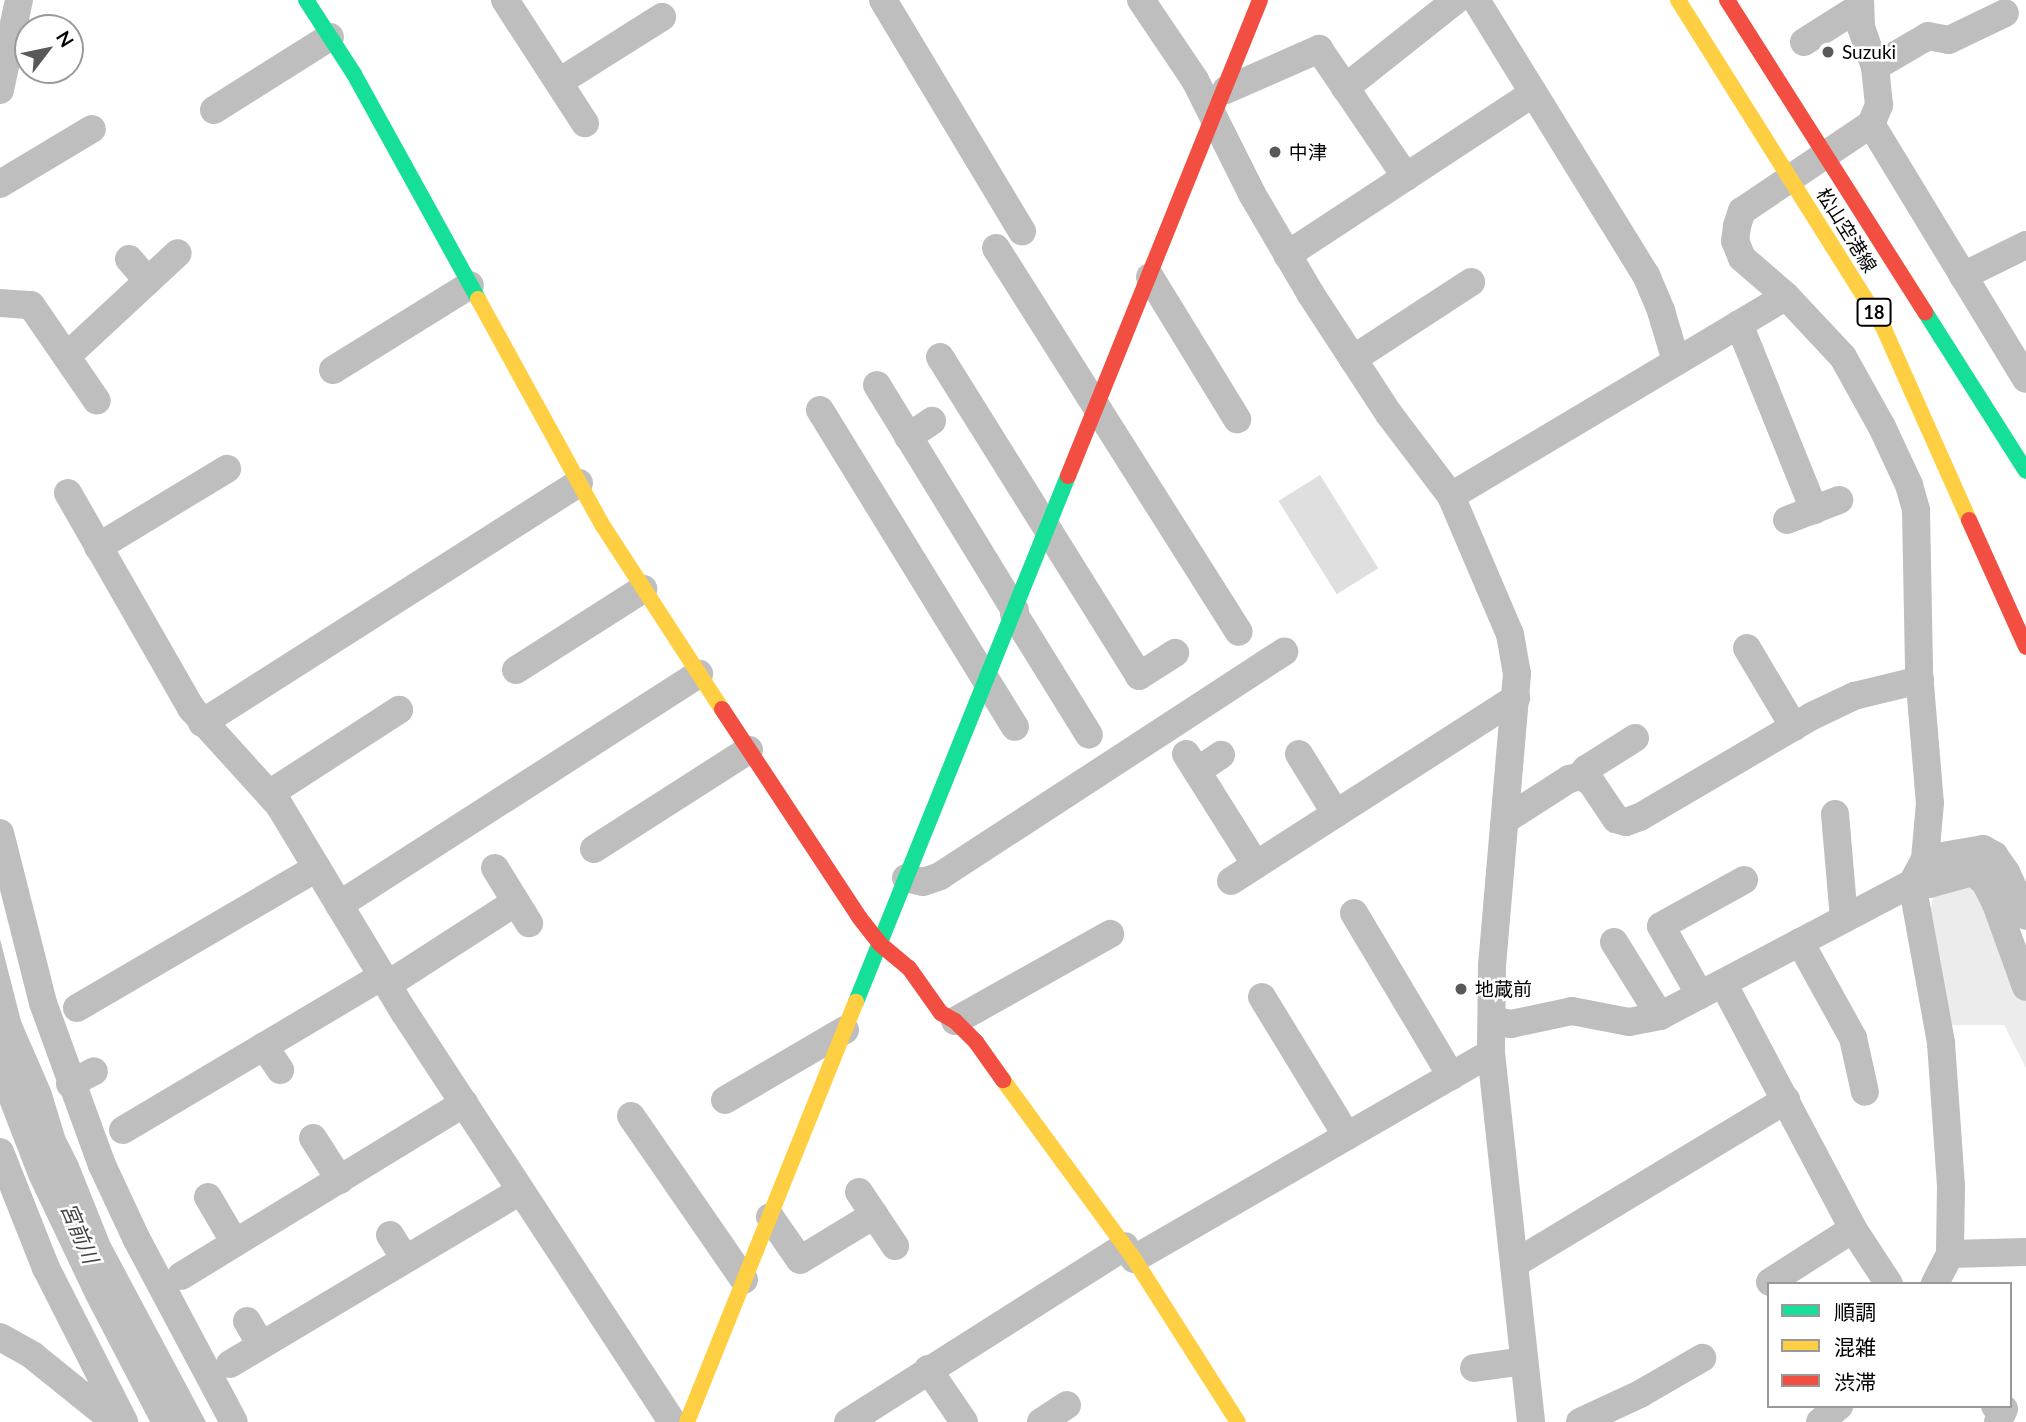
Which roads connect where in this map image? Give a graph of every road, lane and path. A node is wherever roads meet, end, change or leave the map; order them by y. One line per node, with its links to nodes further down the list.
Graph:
1 (19, 0): 19 (street)
2 (306, 0): 14 (street)
3 (505, 0): 17 (street)
4 (883, 0): 31 (street)
5 (1141, 0): 23 (street)
6 (1260, 0): 20 (street)
7 (1456, 0): 18 (street)
8 (1476, 0): 21 (street)
9 (1678, 0): 29 (street, 松山空港線 / 18)
10 (1727, 0): 27 (street, 松山空港線 / 18)
11 (1859, 4): 15 (street); 16 (street)
12 (2006, 13): 16 (street)
13 (662, 16): 17 (street)
14 (330, 37): 22 (street); 41 (street)
15 (1804, 41)
16 (1875, 67): 25 (street)
17 (559, 82): 24 (street)
18 (1345, 88): 20 (street); 28 (street)
19 (0, 90)
20 (1226, 90): 23 (street)
21 (1534, 93): 28 (street); 48 (street)
22 (214, 110)
23 (1214, 121): 35 (street); 38 (street)
24 (585, 123)
25 (1871, 124): 27 (street); 37 (street)
26 (92, 129): 30 (street)
27 (1826, 156): 29 (street); 59 (street, 松山空港線 / 18)
28 (1406, 177): 35 (street)
29 (1791, 178): 42 (street); 69 (street, 松山空港線 / 18)
30 (0, 184)
31 (1022, 231)
32 (2026, 245): 37 (street)
33 (996, 247): 53 (street)
34 (178, 253): 39 (street)
35 (1287, 255): 47 (street)
36 (130, 259): 39 (street)
37 (1963, 276): 50 (street)
38 (1150, 277): 53 (street); 55 (street)
39 (148, 281): 45 (street)
40 (1471, 282): 47 (street)
41 (470, 285): 49 (street); 60 (street)
42 (1786, 296): 44 (street); 76 (street)
43 (0, 303): 45 (street)
44 (1739, 324): 48 (street); 63 (street)
45 (67, 356): 52 (street)
46 (940, 358): 64 (street)
47 (1353, 359): 62 (street)
48 (1676, 361): 62 (street)
49 (333, 370)
50 (2026, 379)
51 (877, 385): 57 (street)
52 (97, 401)
53 (1098, 405): 64 (street); 68 (street)
54 (820, 410): 75 (street)
55 (1237, 419)
56 (932, 421): 57 (street)
57 (908, 437): 67 (street)
58 (227, 469): 65 (street)
59 (2026, 471)
60 (579, 483): 66 (street); 79 (street)
61 (68, 493): 65 (street)
62 (1451, 496): 77 (street)
63 (1787, 520)
64 (1047, 532): 67 (street); 72 (street)
65 (98, 547): 79 (street)
66 (643, 589): 73 (street); 74 (street)
67 (1014, 612): 75 (street); 82 (street)
68 (1239, 632)
69 (2026, 647)
70 (1747, 648): 81 (street)
71 (1284, 652): 98 (street)
72 (1175, 653)
73 (516, 670)
74 (699, 674): 84 (street); 101 (street)
75 (987, 679): 80 (street); 98 (street)
76 (1920, 680): 81 (street); 97 (street)
77 (1516, 698): 89 (street); 91 (street)
78 (399, 710): 88 (street)
79 (202, 723): 88 (street)
80 (1015, 727)
81 (1794, 727): 87 (street)
82 (1089, 735)
83 (1635, 738): 87 (street)
84 (749, 750): 93 (street); 108 (street)
85 (1299, 754): 89 (street)
86 (1222, 755): 94 (street)
87 (1581, 776): 91 (street)
88 (269, 794): 95 (street)
89 (1336, 814): 94 (street)
90 (1835, 814): 104 (street)
91 (1505, 820): 115 (street)
92 (0, 833): 161 (street)
93 (594, 849)
94 (1256, 865): 100 (street)
95 (317, 868): 101 (street); 113 (street)
96 (495, 868): 109 (street)
97 (1919, 871): 103 (street); 104 (street); 110 (street); 141 (street)
98 (906, 878): 108 (street)
99 (1744, 880): 111 (street)
100 (1231, 881)
101 (339, 905): 109 (street)
102 (1353, 912): 121 (street)
103 (2026, 916)
104 (1844, 918): 107 (street)
105 (1110, 934): 116 (street)
106 (1614, 942): 114 (street)
107 (1800, 942): 111 (street); 123 (street)
108 (880, 944): 116 (street); 117 (street)
109 (385, 980): 118 (street); 125 (street)
110 (2026, 987)
111 (1712, 989): 114 (street); 124 (street)
112 (1262, 996): 128 (street)
113 (77, 1008)
114 (1660, 1016): 115 (street)
115 (1493, 1020): 119 (street)
116 (955, 1021): 139 (street)
117 (845, 1030): 122 (street); 134 (street)
118 (264, 1046): 120 (street); 127 (street)
119 (1491, 1053): 121 (street); 143 (street)
120 (280, 1070)
121 (1451, 1076): 128 (street)
122 (735, 1084)
123 (1865, 1092)
124 (1786, 1100): 135 (street); 143 (street)
125 (464, 1103): 131 (street); 132 (street)
126 (631, 1116): 145 (street)
127 (122, 1130)
128 (1347, 1136): 139 (street)
129 (313, 1138): 131 (street)
130 (0, 1152): 160 (street)
131 (340, 1180): 137 (street)
132 (520, 1191): 142 (street); 162 (street)
133 (208, 1196): 137 (street)
134 (770, 1216): 138 (street); 145 (street)
135 (1853, 1229): 146 (street); 147 (street)
136 (390, 1235): 142 (street)
137 (235, 1243): 144 (street)
138 (895, 1246)
139 (1129, 1252): 156 (street); 167 (street)
140 (2026, 1252): 141 (street)
141 (1950, 1254): 148 (street)
142 (405, 1259): 151 (street)
143 (1514, 1264): 153 (street)
144 (181, 1276)
145 (744, 1280): 163 (street)
146 (1770, 1282)
147 (1888, 1282)
148 (1936, 1282)
149 (247, 1321): 151 (street)
150 (0, 1337): 159 (street)
151 (261, 1345): 154 (street)
152 (1702, 1358): 169 (street)
153 (1524, 1361): 155 (street); 168 (street)
154 (230, 1364)
155 (1474, 1368)
156 (928, 1369): 164 (street); 165 (street)
157 (1067, 1405): 166 (street)
158 (1836, 1408): 170 (street)
159 (115, 1422)
160 (124, 1422)
161 (234, 1422)
162 (672, 1422)
163 (687, 1422)
164 (848, 1422)
165 (964, 1422)
166 (1041, 1422)
167 (1238, 1422)
168 (1531, 1422)
169 (1580, 1422)
170 (1819, 1422)

